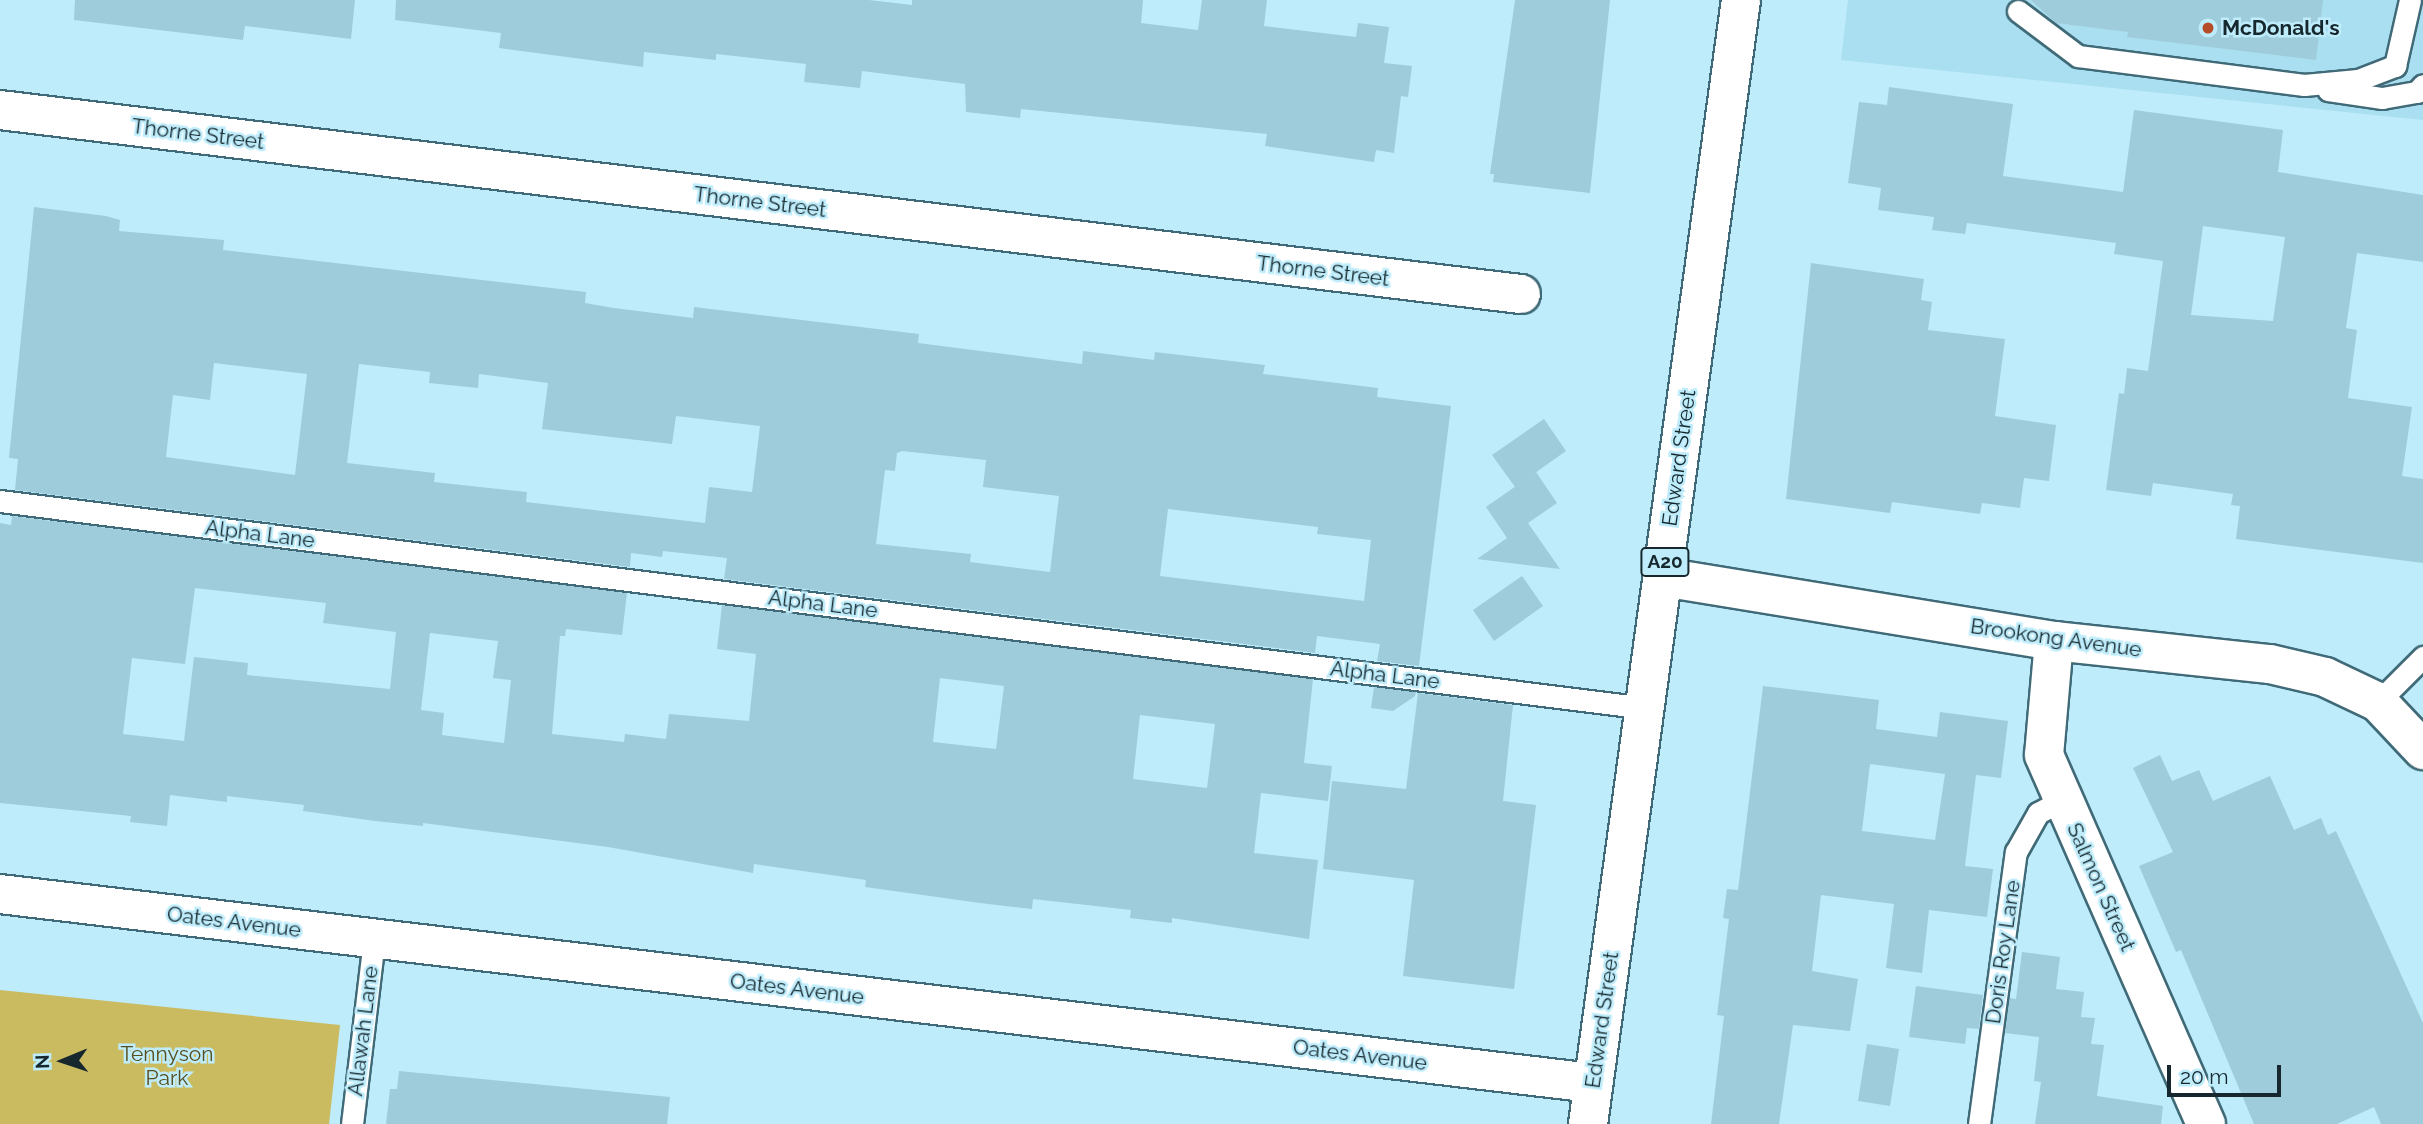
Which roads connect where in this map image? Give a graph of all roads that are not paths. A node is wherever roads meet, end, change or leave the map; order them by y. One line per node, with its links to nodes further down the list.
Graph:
1 (1741, 0): 9 (main road, Edward Street / A20)
2 (2410, 0): 4 (lane)
3 (2018, 11): 4 (lane)
4 (2304, 85): 5 (lane)
5 (2423, 85)
6 (0, 110): 7 (main road, Thorne Street)
7 (1521, 294)
8 (0, 501): 13 (lane, Alpha Lane)
9 (1663, 577): 10 (main road, Brookong Avenue); 13 (main road, Edward Street / A20)
10 (2054, 641): 12 (main road, Brookong Avenue); 15 (main road, Salmon Street)
11 (2423, 656): 12 (lane)
12 (2378, 702): 14 (main road, Brookong Avenue)
13 (1646, 708): 18 (main road, Edward Street / A20)
14 (2423, 750)
15 (2062, 800): 21 (lane, Doris Roy Lane); 22 (main road, Salmon Street)
16 (0, 894): 17 (main road, Oates Avenue)
17 (374, 939): 18 (main road, Oates Avenue); 19 (lane, Allawah Lane)
18 (1593, 1083): 20 (main road, Edward Street / A20)
19 (352, 1124)
20 (1588, 1124)
21 (1979, 1124)
22 (2206, 1124)

